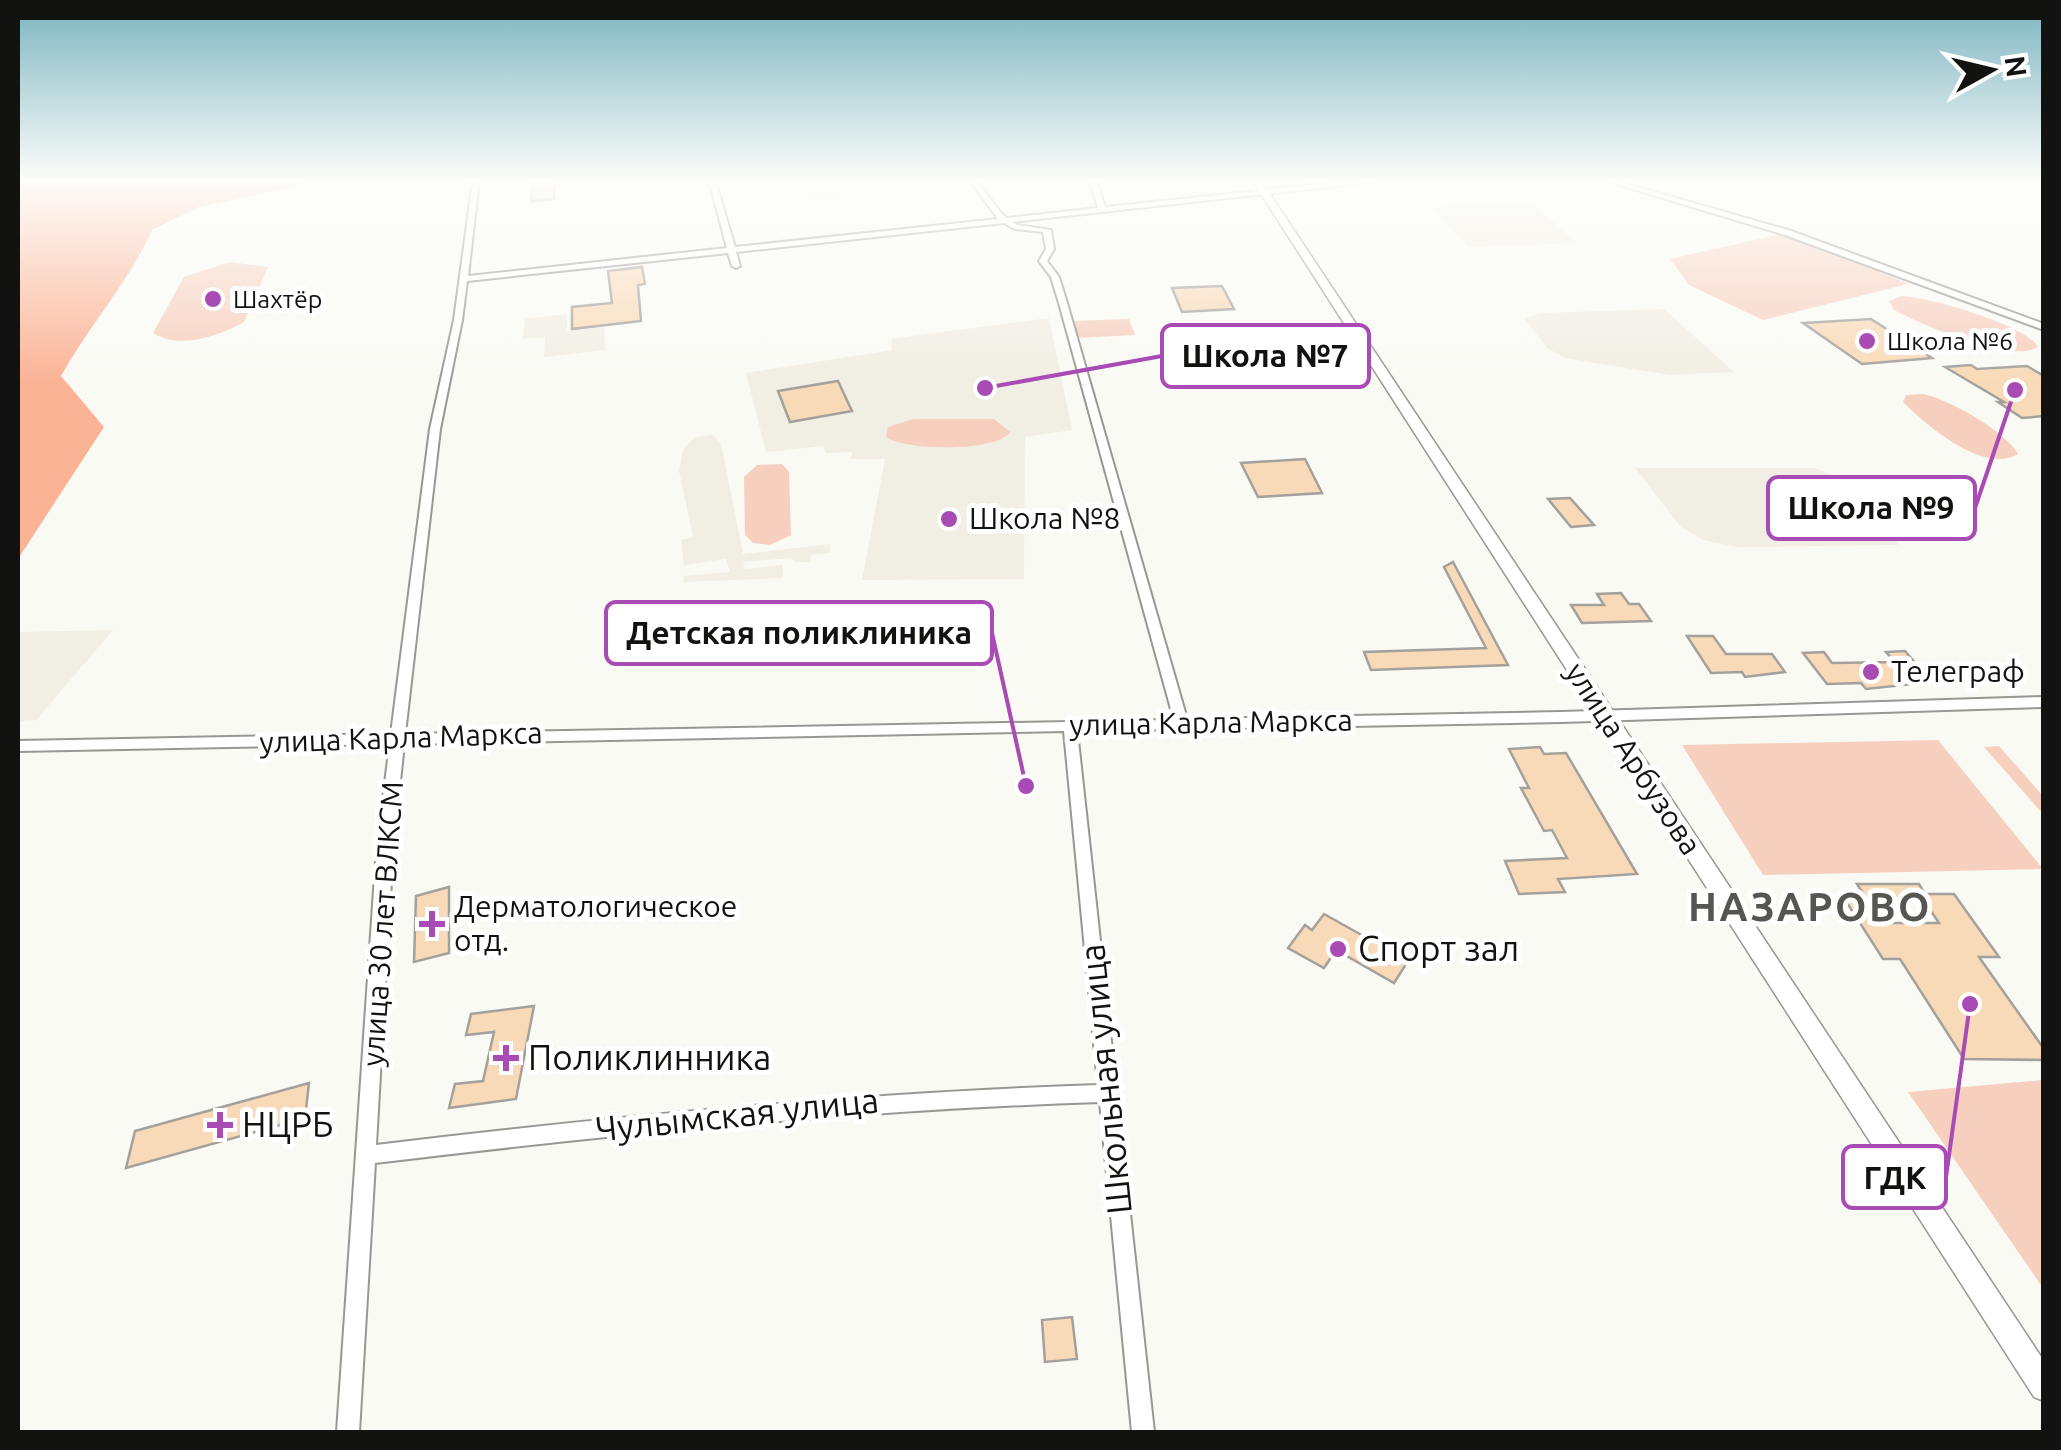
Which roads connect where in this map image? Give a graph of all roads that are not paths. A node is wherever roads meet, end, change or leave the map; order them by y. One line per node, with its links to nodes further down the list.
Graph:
1 (468, 248): 8 (street, улица 30 лет ВЛКСМ)
2 (731, 248): 3 (street); 7 (street); 8 (street)
3 (734, 248)
4 (1050, 248): 10 (street)
5 (1300, 248): 13 (street, улица Арбузова)
6 (1828, 248): 9 (street)
7 (736, 266)
8 (464, 279): 16 (street, улица 30 лет ВЛКСМ)
9 (2044, 326)
10 (1070, 329): 11 (street)
11 (1132, 548): 14 (street)
12 (2044, 702): 13 (street, улица Карла Маркса)
13 (1605, 715): 14 (street, улица Карла Маркса); 20 (street, улица Арбузова)
14 (1182, 724): 15 (street, улица Карла Маркса)
15 (1070, 726): 16 (street, улица Карла Маркса); 18 (street, Школьная улица)
16 (397, 737): 17 (street, улица Карла Маркса); 19 (street, улица 30 лет ВЛКСМ)
17 (18, 746)
18 (1108, 1093): 19 (street, Чулымская улица); 22 (street, Школьная улица)
19 (368, 1155): 21 (street, улица 30 лет ВЛКСМ)
20 (2044, 1387)
21 (348, 1432)
22 (1143, 1432)

